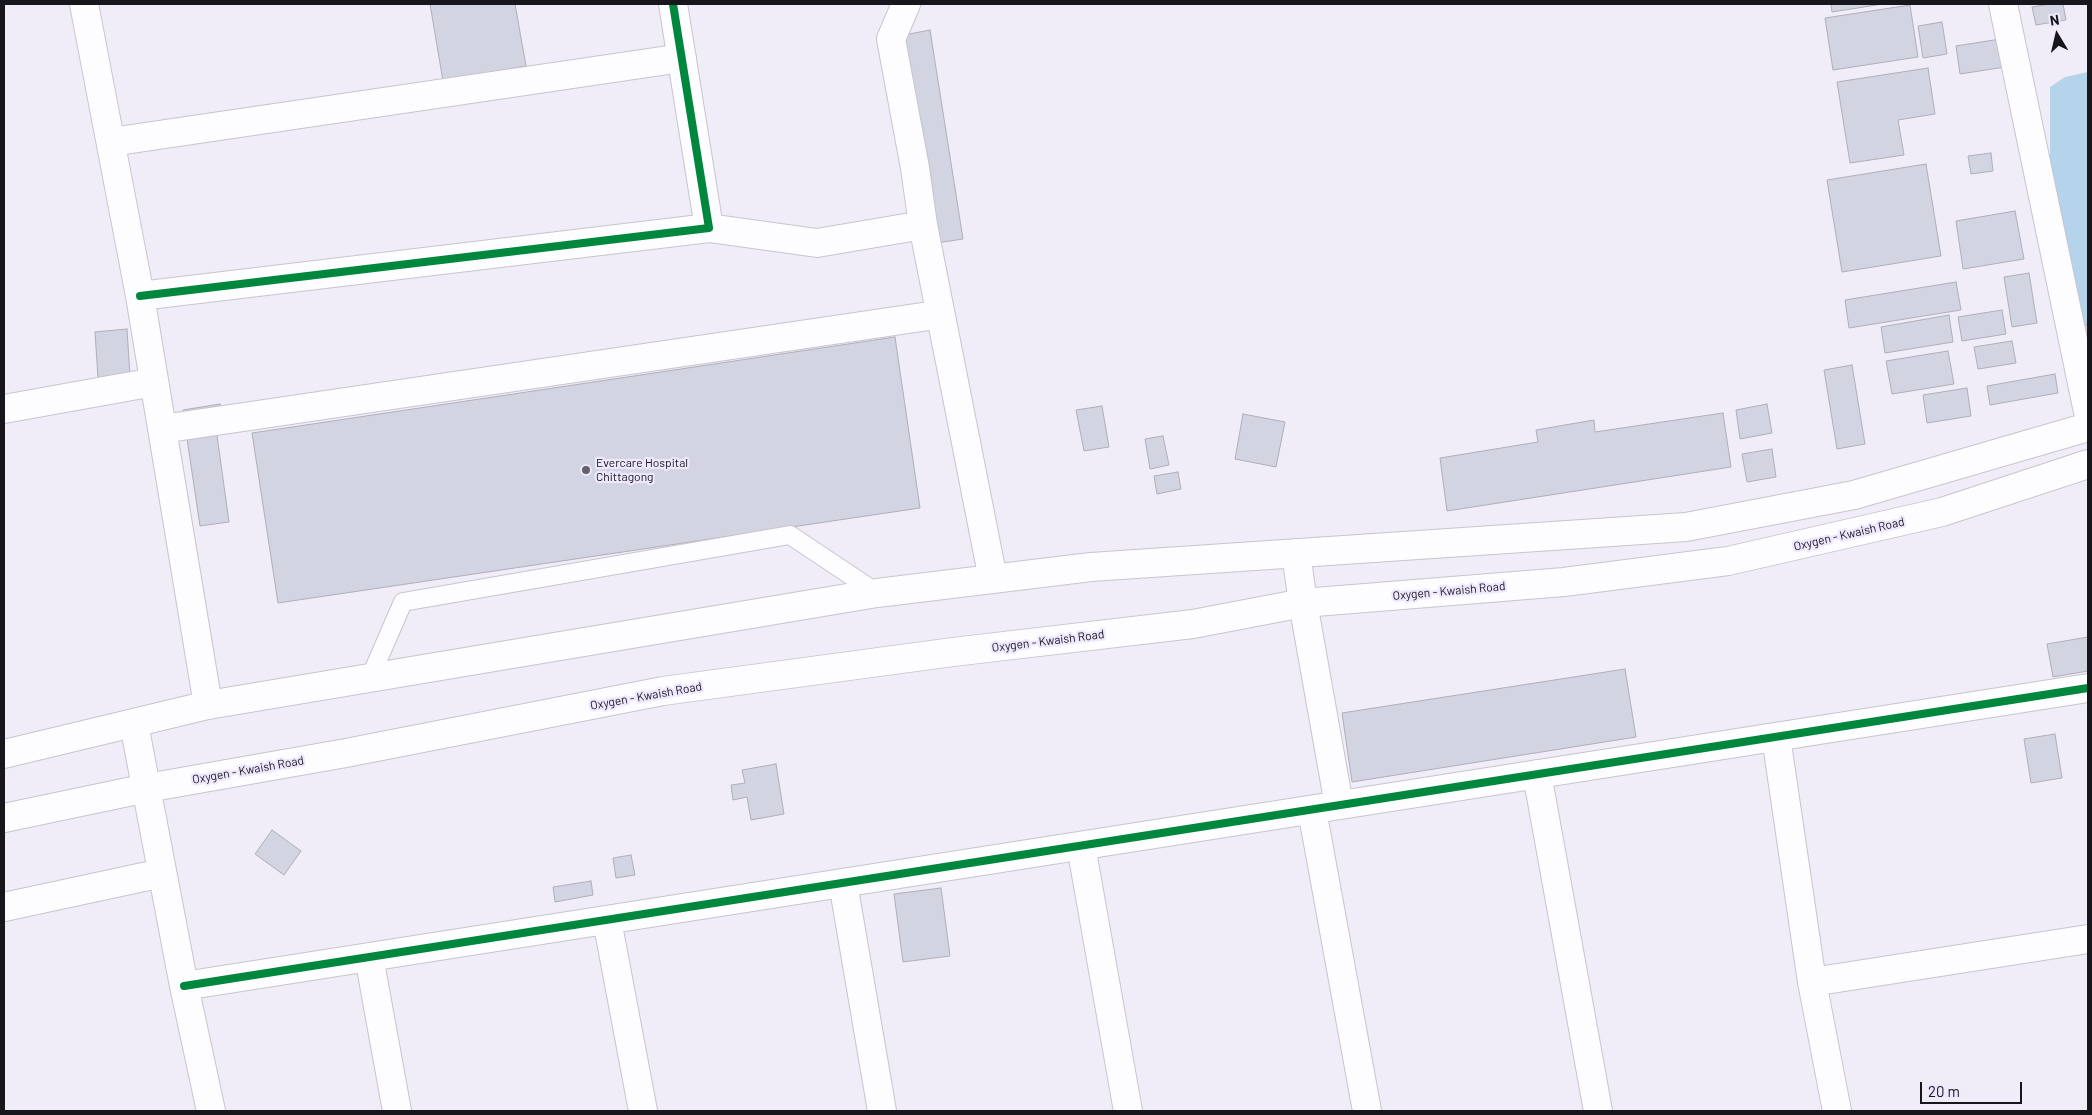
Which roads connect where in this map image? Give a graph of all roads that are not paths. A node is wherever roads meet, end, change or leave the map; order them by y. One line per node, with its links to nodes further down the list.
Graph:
1 (84, 4): 6 (street)
2 (673, 4): 5 (street)
3 (906, 4): 7 (street)
4 (2003, 4): 13 (street)
5 (682, 58): 6 (street); 8 (street)
6 (110, 142): 9 (street)
7 (923, 225): 8 (street); 18 (street)
8 (709, 228): 9 (street)
9 (140, 296): 11 (street)
10 (929, 316): 15 (street)
11 (154, 382): 12 (street); 15 (street)
12 (4, 409)
13 (2088, 412)
14 (2088, 427): 17 (street)
15 (162, 429): 23 (street)
16 (2088, 464): 20 (street, Oxygen - Kwaish Road)
17 (1296, 553): 18 (street); 20 (street)
18 (992, 580): 19 (street)
19 (877, 593): 21 (street); 21 (lane)
20 (1303, 603): 28 (street, Oxygen - Kwaish Road); 29 (street)
21 (370, 678): 23 (street)
22 (2088, 688): 25 (street)
23 (208, 706): 24 (street)
24 (134, 724): 26 (street); 28 (street)
25 (1776, 736): 27 (street); 39 (street)
26 (4, 754)
27 (1537, 774): 29 (street); 47 (street)
28 (146, 788): 31 (street, Oxygen - Kwaish Road); 33 (street)
29 (1340, 805): 30 (street)
30 (1312, 810): 32 (street); 46 (street)
31 (4, 818)
32 (1081, 846): 34 (street); 45 (street)
33 (162, 873): 35 (street); 40 (street)
34 (843, 883): 36 (street); 44 (street)
35 (4, 907)
36 (608, 920): 38 (street); 43 (street)
37 (2088, 939): 39 (street)
38 (370, 957): 40 (street); 42 (street)
39 (1812, 982): 48 (street)
40 (184, 986): 41 (street)
41 (211, 1111)
42 (397, 1111)
43 (643, 1111)
44 (882, 1111)
45 (1128, 1111)
46 (1367, 1111)
47 (1598, 1111)
48 (1838, 1111)

